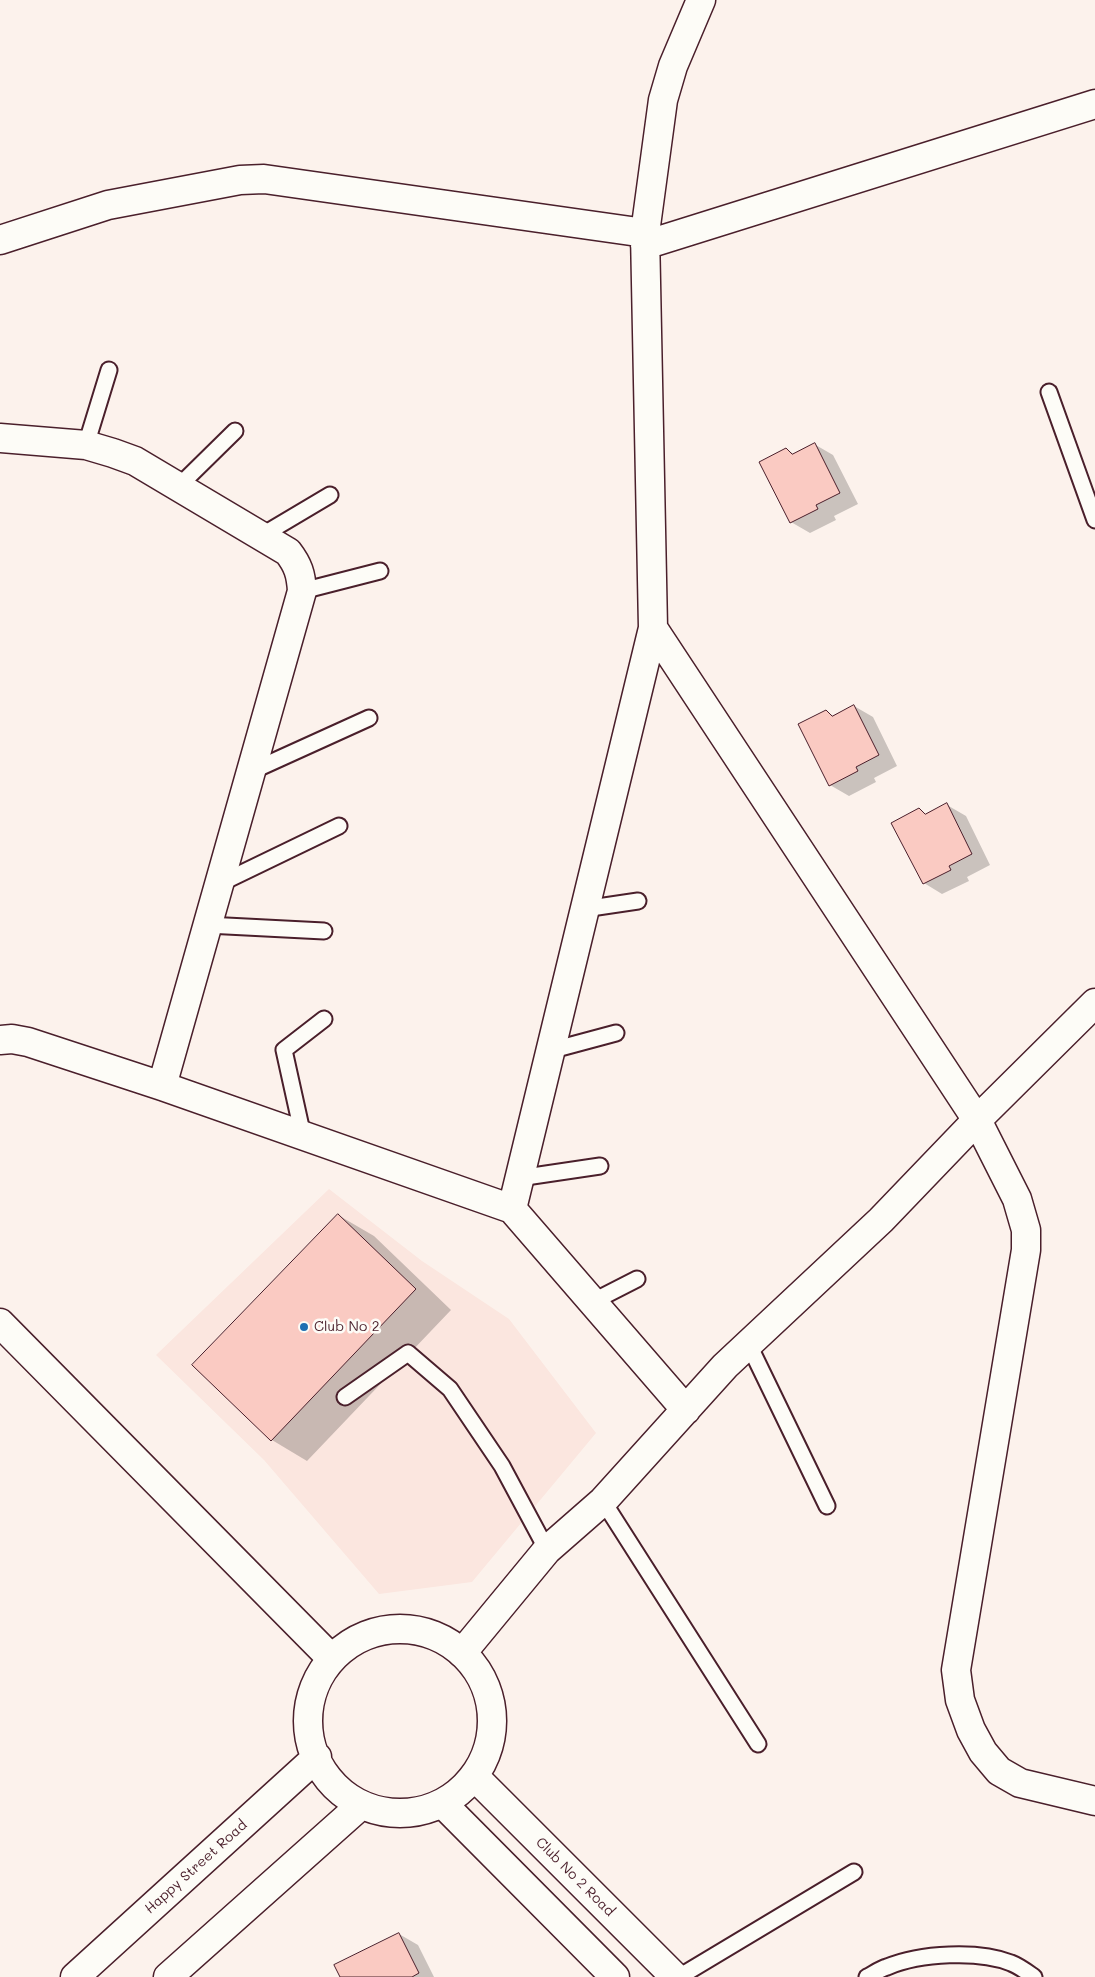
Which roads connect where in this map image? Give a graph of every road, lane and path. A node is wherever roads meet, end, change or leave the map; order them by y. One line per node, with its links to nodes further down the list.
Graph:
1 (701, 0): 3 (street)
2 (1095, 104): 3 (street)
3 (645, 239): 4 (street); 16 (street)
4 (0, 240)
5 (109, 370): 9 (lane)
6 (1049, 392): 12 (lane)
7 (235, 431): 10 (lane)
8 (0, 438): 9 (street)
9 (86, 446): 10 (street)
10 (178, 487): 13 (street)
11 (330, 495): 13 (lane)
12 (1095, 520)
13 (262, 536): 15 (street)
14 (380, 571): 15 (lane)
15 (302, 591): 18 (street)
16 (653, 628): 22 (street); 31 (street)
17 (369, 718): 18 (lane)
18 (250, 772): 20 (street)
19 (339, 826): 20 (lane)
20 (219, 884): 23 (street)
21 (638, 902): 22 (lane)
22 (584, 909): 29 (street)
23 (207, 925): 24 (lane); 30 (street)
24 (324, 931)
25 (1095, 1003): 31 (street)
26 (324, 1019): 32 (lane)
27 (616, 1033): 29 (lane)
28 (0, 1040): 30 (street)
29 (549, 1052): 34 (street)
30 (162, 1086): 32 (street)
31 (977, 1120): 39 (street); 50 (street)
32 (303, 1136): 35 (street)
33 (600, 1166): 34 (lane)
34 (519, 1178): 35 (street)
35 (512, 1210): 37 (street)
36 (637, 1278): 37 (lane)
37 (592, 1302): 41 (street)
38 (0, 1323): 46 (street)
39 (749, 1345): 41 (street); 43 (lane)
40 (344, 1396): 44 (lane)
41 (686, 1410): 42 (street)
42 (603, 1500): 44 (street); 47 (lane)
43 (827, 1506)
44 (547, 1550): 45 (street)
45 (462, 1653): 46 (street); 49 (street)
46 (331, 1658): 48 (street)
47 (758, 1744)
48 (317, 1756): 52 (street); 54 (street, Happy Street Road)
49 (474, 1776): 51 (street); 57 (street, Club No 2 Road)
50 (1095, 1800)
51 (444, 1805): 52 (street); 56 (street)
52 (360, 1806): 55 (street)
53 (854, 1872): 57 (lane)
54 (76, 1977)
55 (168, 1977)
56 (615, 1977)
57 (677, 1977)
58 (866, 1977): 59 (lane)
59 (1034, 1977)

